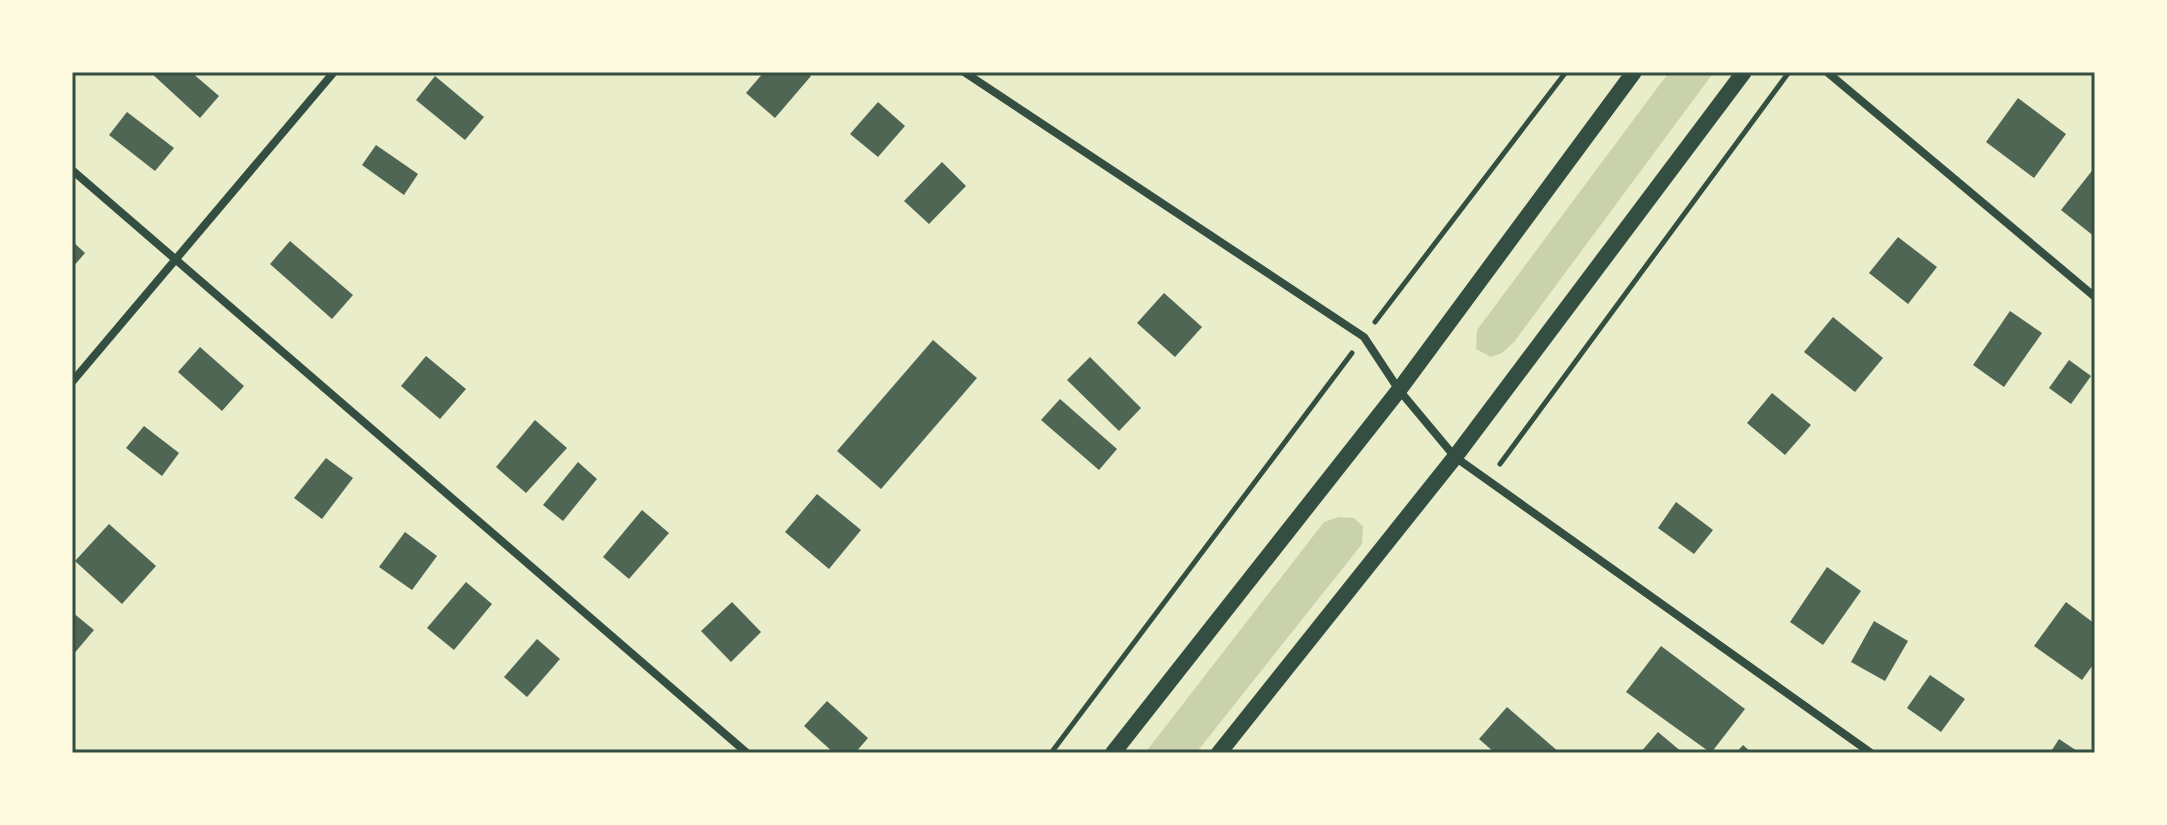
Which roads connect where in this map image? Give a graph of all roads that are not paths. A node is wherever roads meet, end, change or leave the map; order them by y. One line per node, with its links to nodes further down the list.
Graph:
1 (334, 72): 7 (street)
2 (964, 72): 10 (street)
3 (1634, 72): 10 (main road)
4 (1744, 72): 11 (main road)
5 (1827, 72): 8 (street)
6 (72, 170): 7 (street)
7 (176, 257): 9 (street); 12 (street)
8 (2095, 297)
9 (72, 382)
10 (1399, 390): 11 (street); 13 (main road)
11 (1455, 457): 14 (main road); 15 (street)
12 (747, 753)
13 (1113, 753)
14 (1219, 753)
15 (1871, 753)

